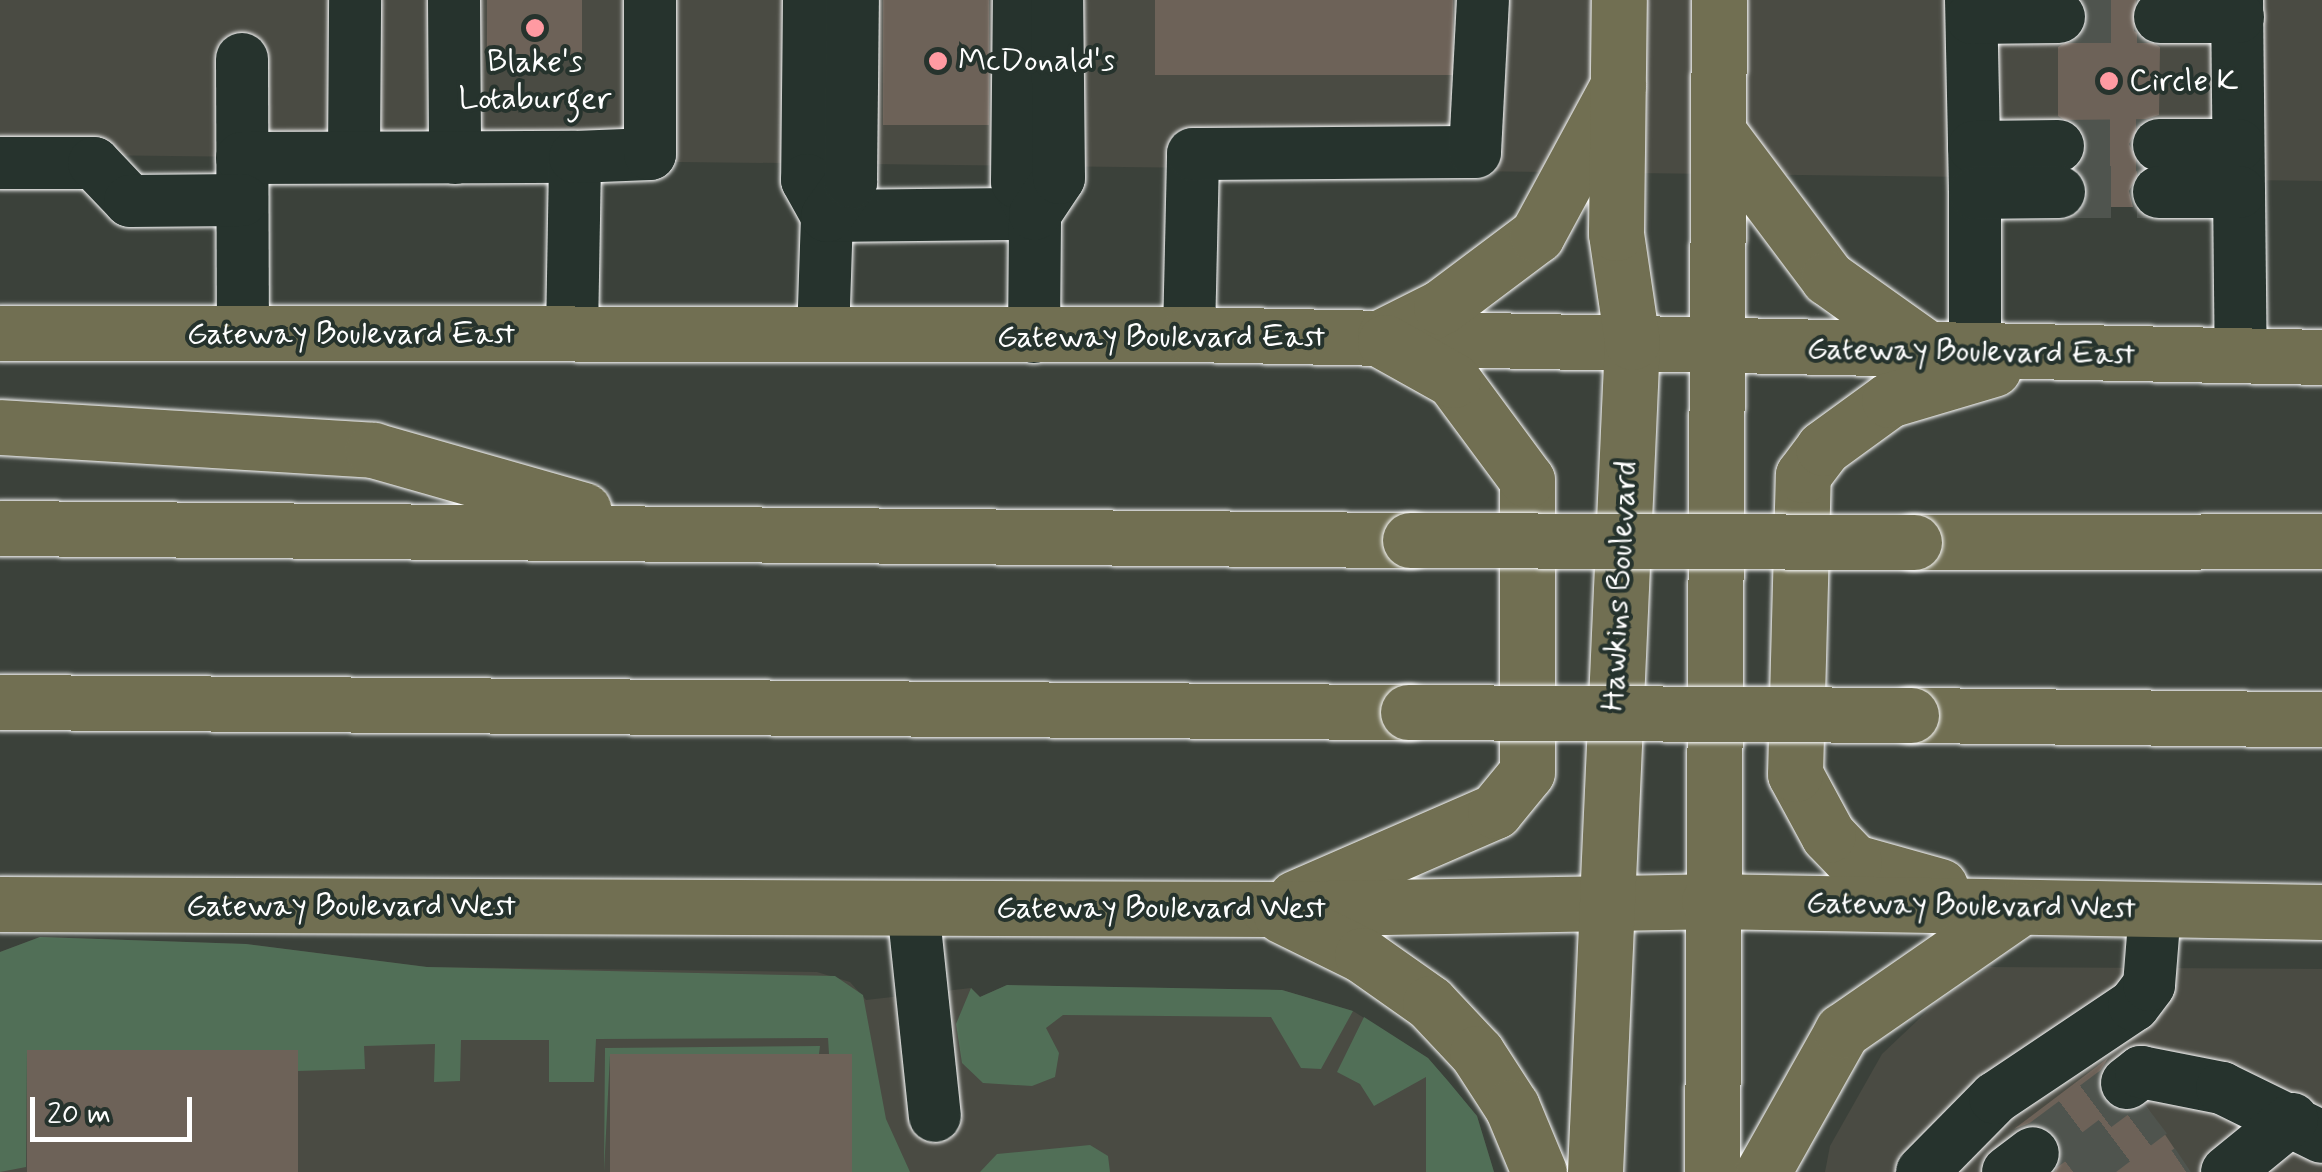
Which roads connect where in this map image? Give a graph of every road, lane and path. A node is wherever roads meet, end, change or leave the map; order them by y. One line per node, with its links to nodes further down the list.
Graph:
1 (355, 0): 18 (lane)
2 (454, 0): 19 (lane)
3 (650, 0): 20 (lane)
4 (809, 0): 28 (lane)
5 (854, 0): 28 (lane)
6 (1019, 0): 27 (lane)
7 (1057, 0): 27 (lane)
8 (1482, 0): 32 (lane)
9 (1619, 0): 16 (main road, Hawkins Boulevard)
10 (1719, 0): 17 (main road)
11 (2237, 8): 14 (lane); 23 (lane)
12 (1972, 9): 13 (lane); 25 (lane)
13 (2058, 17)
14 (2160, 18)
15 (242, 59): 26 (lane)
16 (1619, 84): 35 (main road); 36 (main road, Hawkins Boulevard)
17 (1719, 133): 37 (main road); 38 (main road)
18 (354, 157): 19 (lane); 26 (lane)
19 (455, 158): 20 (lane)
20 (574, 158): 31 (lane)
21 (0, 163): 26 (lane)
22 (2159, 168): 23 (lane)
23 (2239, 168): 40 (lane)
24 (2058, 169): 25 (lane)
25 (1974, 170): 38 (lane)
26 (242, 179): 30 (lane)
27 (1035, 214): 28 (lane); 34 (lane)
28 (827, 216): 33 (lane)
29 (0, 333): 30 (main road, Gateway Boulevard East)
30 (243, 334): 31 (main road, Gateway Boulevard East)
31 (572, 334): 33 (main road, Gateway Boulevard East)
32 (1189, 334): 34 (main road, Gateway Boulevard East); 35 (main road, Gateway Boulevard East)
33 (823, 335): 34 (main road, Gateway Boulevard East)
34 (1034, 336)
35 (1378, 338): 36 (main road, Gateway Boulevard East); 53 (main road)
36 (1632, 342): 37 (main road, Gateway Boulevard East); 50 (main road, Hawkins Boulevard)
37 (1717, 346): 38 (main road, Gateway Boulevard East); 48 (main road)
38 (1954, 353): 39 (main road, Gateway Boulevard East)
39 (2039, 356): 40 (main road, Gateway Boulevard East); 52 (main road)
40 (2240, 356): 41 (main road, Gateway Boulevard East)
41 (2322, 357)
42 (0, 426): 44 (main road)
43 (0, 528): 44 (main road)
44 (650, 529): 45 (main road, bridge)
45 (2322, 542)
46 (0, 702): 47 (main road, bridge)
47 (2322, 719)
48 (1710, 900): 50 (main road, Gateway Boulevard West); 52 (main road, Gateway Boulevard West); 62 (main road)
49 (0, 904): 51 (main road, Gateway Boulevard West)
50 (1604, 904): 53 (main road, Gateway Boulevard West); 61 (main road, Hawkins Boulevard)
51 (912, 908): 53 (main road, Gateway Boulevard West); 57 (lane)
52 (2018, 908): 54 (main road, Gateway Boulevard West); 63 (main road)
53 (1270, 910): 60 (main road)
54 (2155, 910): 55 (main road, Gateway Boulevard West); 64 (lane)
55 (2322, 912)
56 (2139, 1098): 58 (lane)
57 (934, 1116)
58 (2307, 1128): 59 (lane)
59 (2217, 1167)
60 (1538, 1172)
61 (1595, 1172)
62 (1712, 1172)
63 (1764, 1172)
64 (1922, 1172)

